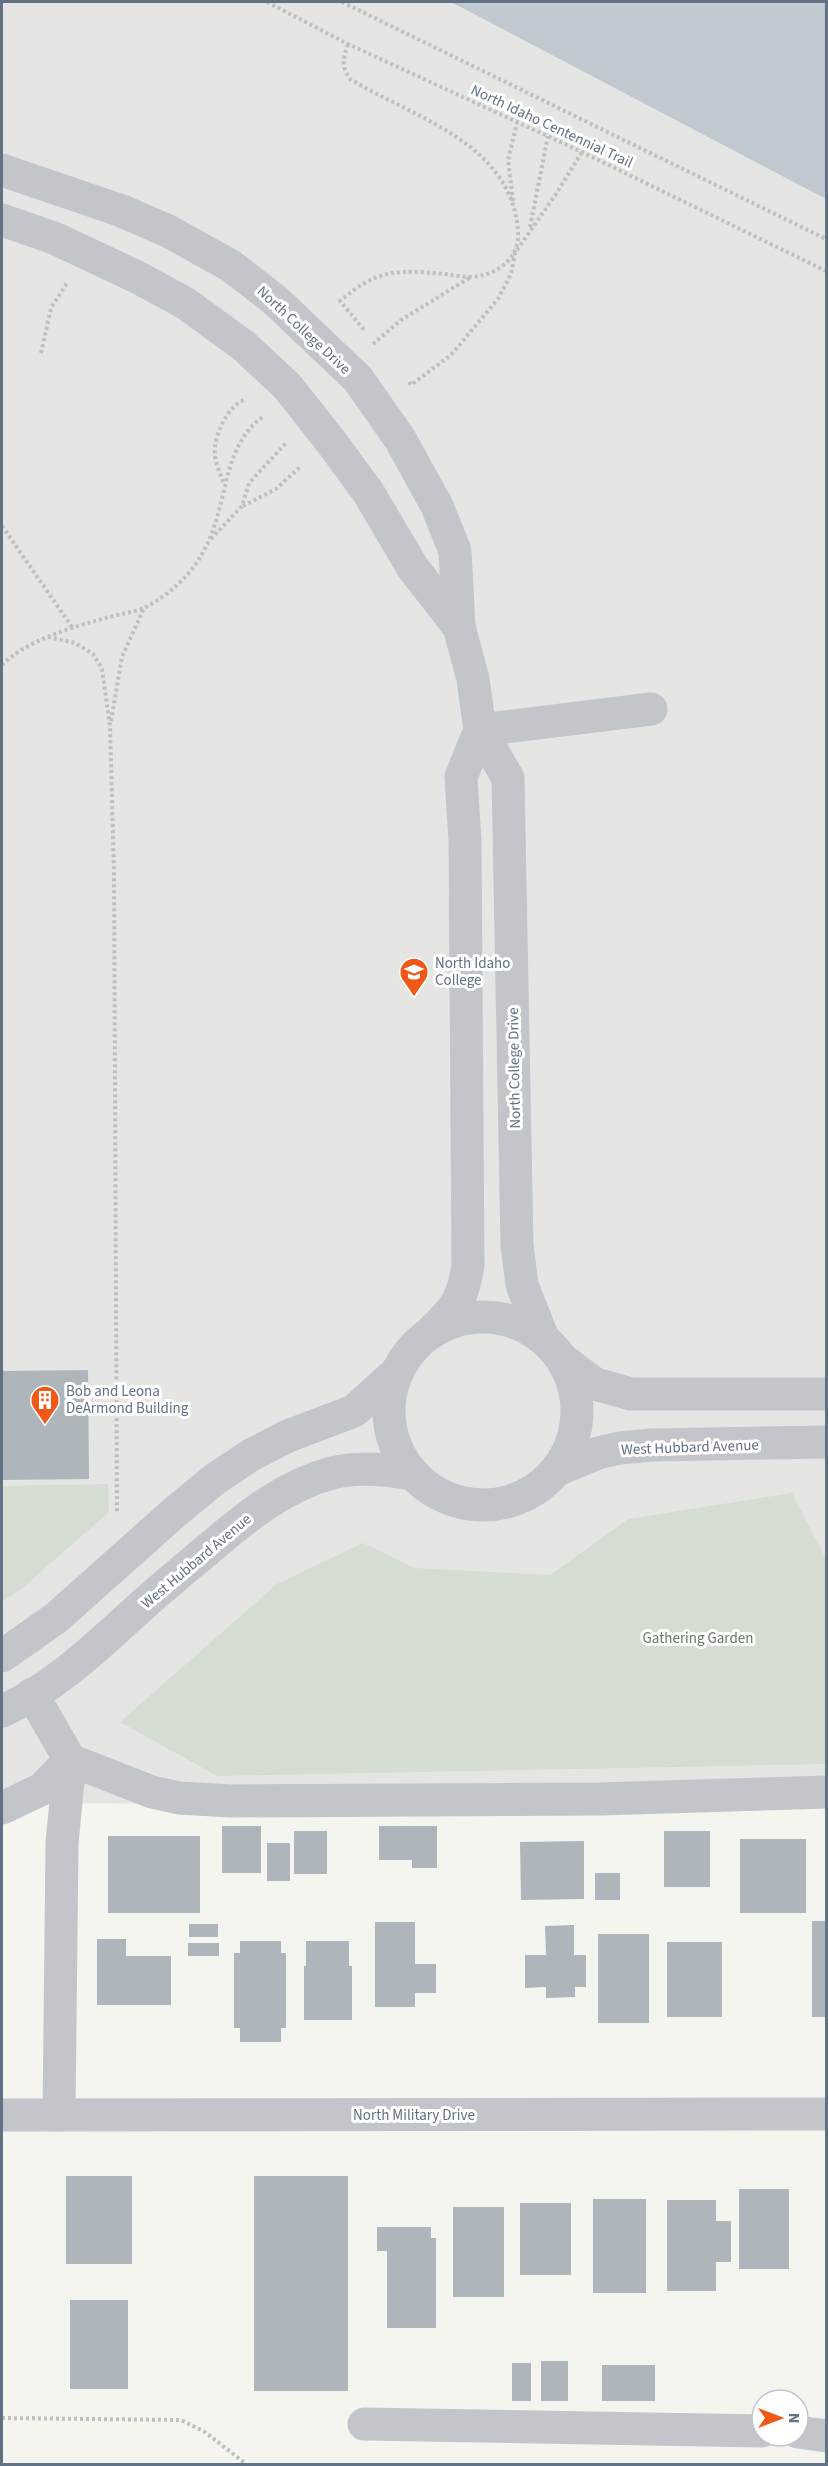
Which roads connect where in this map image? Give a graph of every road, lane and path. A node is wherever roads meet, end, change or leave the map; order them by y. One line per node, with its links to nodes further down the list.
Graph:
1 (267, 2): 3 (path, North Idaho Centennial Trail)
2 (342, 2): 11 (path)
3 (348, 44): 4 (path, North Idaho Centennial Trail); 8 (path)
4 (517, 123): 5 (path, North Idaho Centennial Trail); 8 (path)
5 (548, 136): 6 (path, North Idaho Centennial Trail); 10 (path)
6 (582, 152): 10 (path); 13 (path, North Idaho Centennial Trail)
7 (2, 170): 33 (street, North College Drive)
8 (513, 205): 12 (path)
9 (2, 220): 33 (street, North College Drive)
10 (530, 229): 12 (path)
11 (826, 239)
12 (515, 253): 15 (path); 20 (path)
13 (826, 271)
14 (72, 275): 19 (path)
15 (471, 277): 16 (path); 16 (path)
16 (375, 342): 17 (path); 18 (path)
17 (368, 348)
18 (382, 351)
19 (41, 353)
20 (404, 376)
21 (249, 405): 27 (path)
22 (255, 411): 23 (path)
23 (262, 417): 24 (path); 27 (path)
24 (268, 422)
25 (280, 436): 28 (path)
26 (302, 466): 28 (path)
27 (224, 483): 30 (path)
28 (242, 506): 30 (path)
29 (2, 526): 32 (path)
30 (209, 542): 31 (path)
31 (144, 608): 32 (path); 37 (path)
32 (72, 627): 34 (path)
33 (459, 627): 38 (street, North College Drive)
34 (48, 637): 35 (path); 37 (path)
35 (2, 665)
36 (651, 709): 38 (street)
37 (110, 726): 46 (path)
38 (480, 730): 39 (street); 40 (street, North College Drive)
39 (433, 1330): 40 (street); 41 (street)
40 (553, 1349): 42 (street); 44 (street)
41 (397, 1372): 45 (street); 47 (street)
42 (826, 1394)
43 (826, 1442): 44 (street, West Hubbard Avenue)
44 (557, 1470): 45 (street)
45 (413, 1474): 48 (street, West Hubbard Avenue)
46 (117, 1517)
47 (2, 1656)
48 (32, 1694): 49 (street, West Hubbard Avenue); 50 (street)
49 (2, 1711)
50 (70, 1760): 51 (street); 52 (street); 55 (street)
51 (826, 1792)
52 (2, 1808)
53 (826, 2114): 55 (street, North Military Drive)
54 (2, 2115): 55 (street, North Military Drive)
55 (58, 2115)
56 (2, 2418): 61 (path)
57 (364, 2424): 58 (street)
58 (750, 2432)
59 (810, 2434): 60 (street)
60 (826, 2436)
61 (246, 2464)

